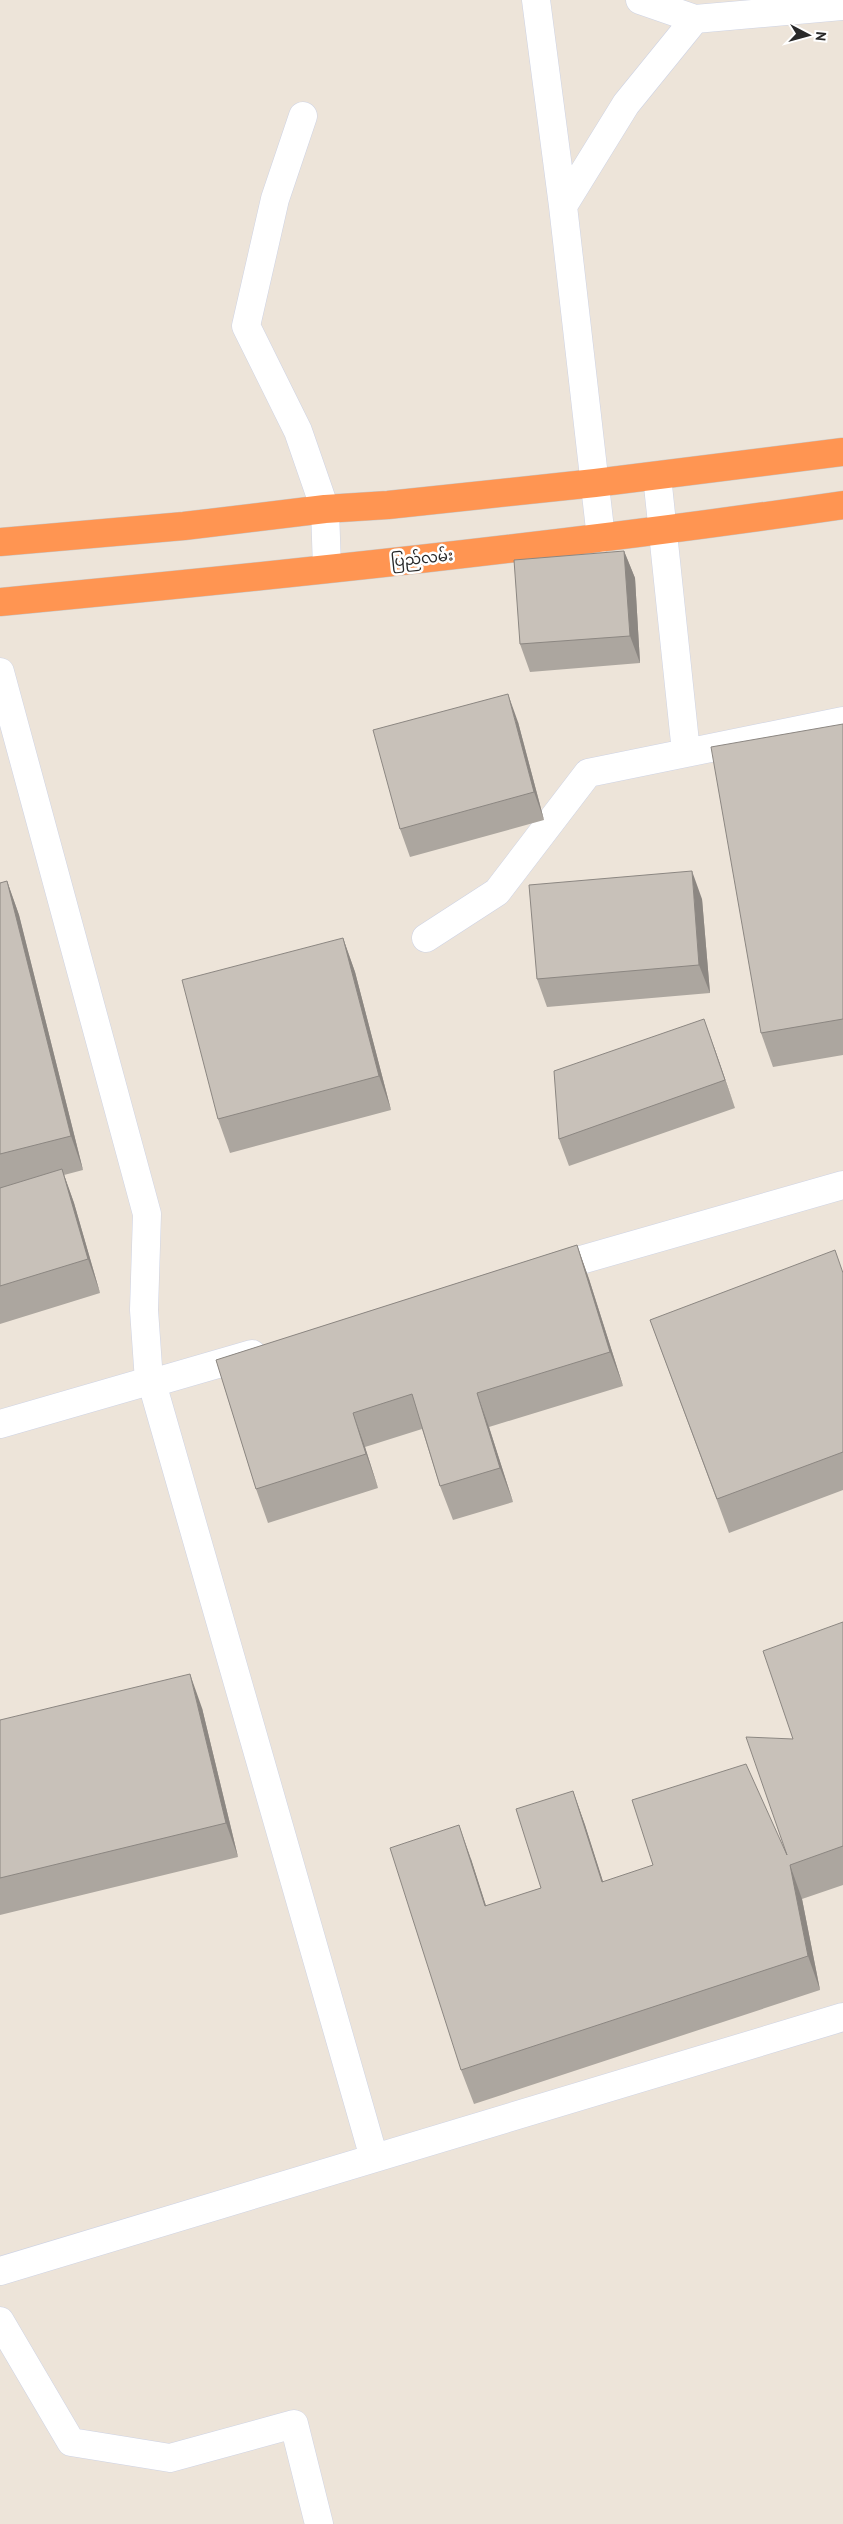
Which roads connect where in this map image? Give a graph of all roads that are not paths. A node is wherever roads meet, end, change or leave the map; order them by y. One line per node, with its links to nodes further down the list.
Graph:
1 (536, 0): 6 (street)
2 (640, 0): 4 (street)
3 (843, 6): 4 (street)
4 (695, 19): 6 (street)
5 (303, 116): 11 (street)
6 (563, 206): 9 (street)
7 (843, 452): 8 (highway)
8 (657, 476): 9 (highway); 12 (street)
9 (595, 484): 11 (highway); 13 (street)
10 (843, 505): 12 (highway, ပြည်လမ်း)
11 (325, 509): 14 (highway); 15 (street)
12 (664, 531): 13 (highway, ပြည်လမ်း); 19 (street)
13 (601, 538): 15 (highway, ပြည်လမ်း)
14 (0, 542)
15 (327, 568): 16 (highway, ပြည်လမ်း)
16 (0, 602)
17 (0, 672): 24 (street)
18 (843, 721): 19 (street)
19 (686, 752): 20 (street)
20 (426, 938)
21 (843, 1185): 22 (street)
22 (526, 1276)
23 (276, 1347): 24 (street)
24 (150, 1382): 25 (street); 27 (street)
25 (0, 1424)
26 (843, 2017): 27 (street)
27 (374, 2158): 28 (street)
28 (0, 2271)
29 (0, 2321): 30 (street)
30 (319, 2524)

